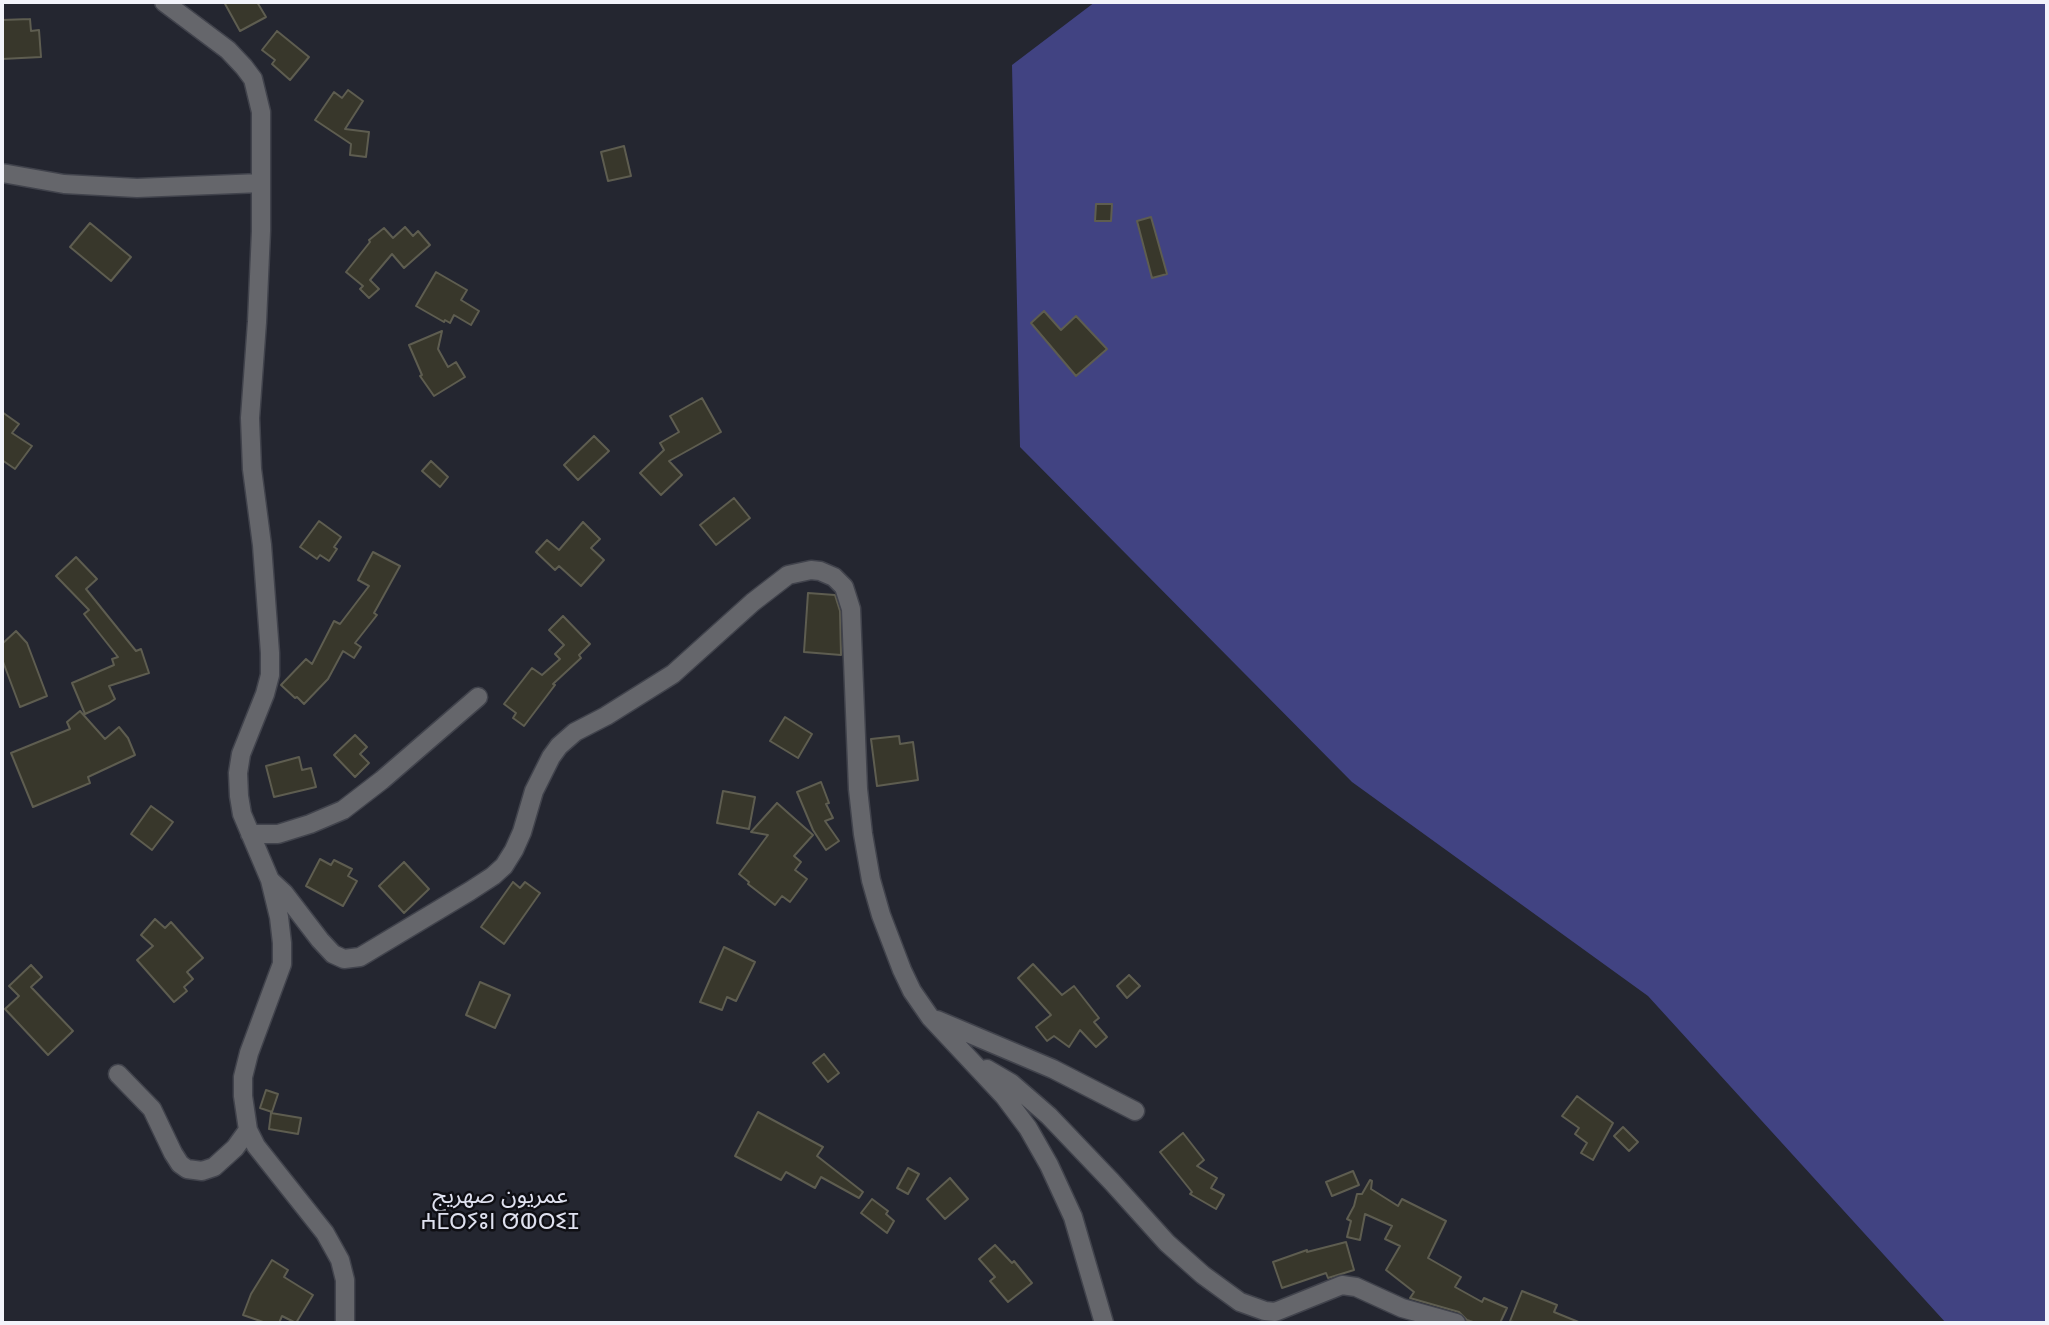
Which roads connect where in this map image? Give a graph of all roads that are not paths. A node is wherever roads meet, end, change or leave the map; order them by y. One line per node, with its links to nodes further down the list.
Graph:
1 (164, 2): 3 (street)
2 (2, 173): 3 (street)
3 (261, 183): 5 (street)
4 (478, 697): 5 (street)
5 (250, 834): 6 (street)
6 (270, 880): 7 (street); 11 (street)
7 (930, 1017): 8 (street); 10 (street)
8 (971, 1061): 13 (street); 14 (street)
9 (118, 1074): 11 (street)
10 (1135, 1111)
11 (248, 1130): 12 (street)
12 (345, 1323)
13 (1104, 1323)
14 (1456, 1323)

